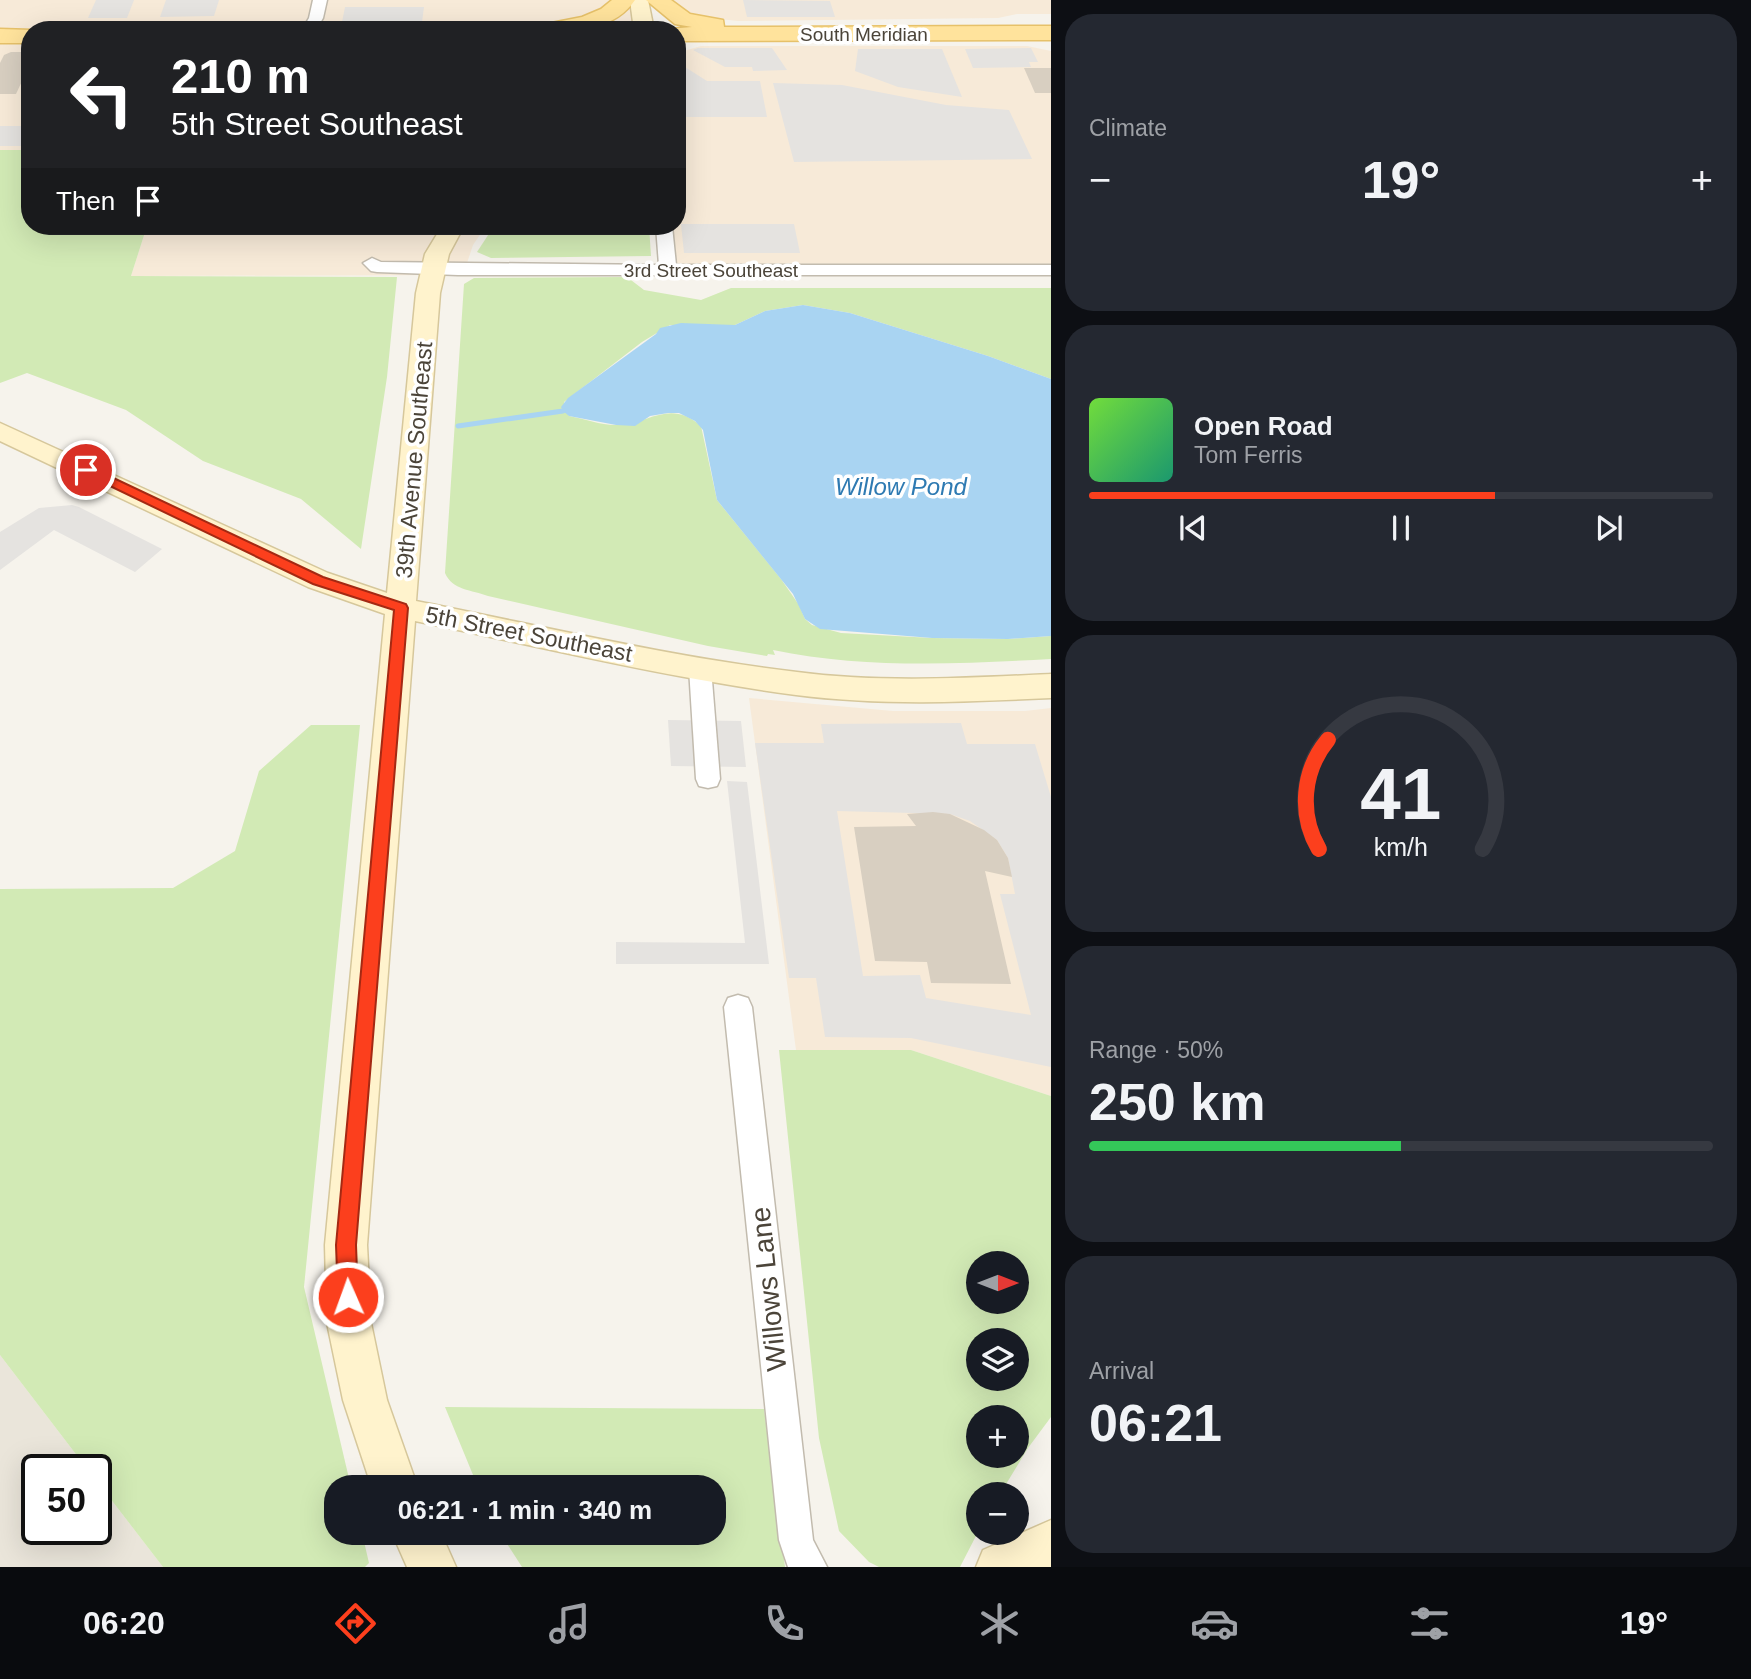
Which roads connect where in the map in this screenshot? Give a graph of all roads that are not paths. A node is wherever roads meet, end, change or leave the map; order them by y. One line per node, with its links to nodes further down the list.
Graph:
1 (320, 0): 5 (street)
2 (624, 0): 6 (main road)
3 (639, 0): 7 (main road)
4 (657, 0): 10 (main road)
5 (314, 21)
6 (590, 21)
7 (642, 21)
8 (1051, 33): 10 (main road, South Meridian)
9 (686, 34): 10 (main road, South Meridian)
10 (794, 34)
11 (0, 36): 12 (main road)
12 (21, 36)
13 (448, 235): 16 (main road, 39th Avenue Southeast)
14 (664, 235): 17 (street)
15 (372, 263): 16 (street, 3rd Street Southeast)
16 (433, 270): 17 (street, 3rd Street Southeast); 20 (main road, 39th Avenue Southeast)
17 (667, 270): 18 (street, 3rd Street Southeast)
18 (1051, 270)
19 (0, 431): 20 (main road, 5th Street Southeast)
20 (401, 608): 21 (main road, 5th Street Southeast); 25 (main road, 39th Avenue Southeast)
21 (699, 668): 22 (main road, 5th Street Southeast); 23 (street)
22 (1051, 687)
23 (708, 779)
24 (738, 1007): 29 (street, Willows Lane)
25 (391, 1475)
26 (1051, 1544): 30 (main road)
27 (422, 1545): 28 (main road)
28 (432, 1567)
29 (808, 1567)
30 (1000, 1567)

